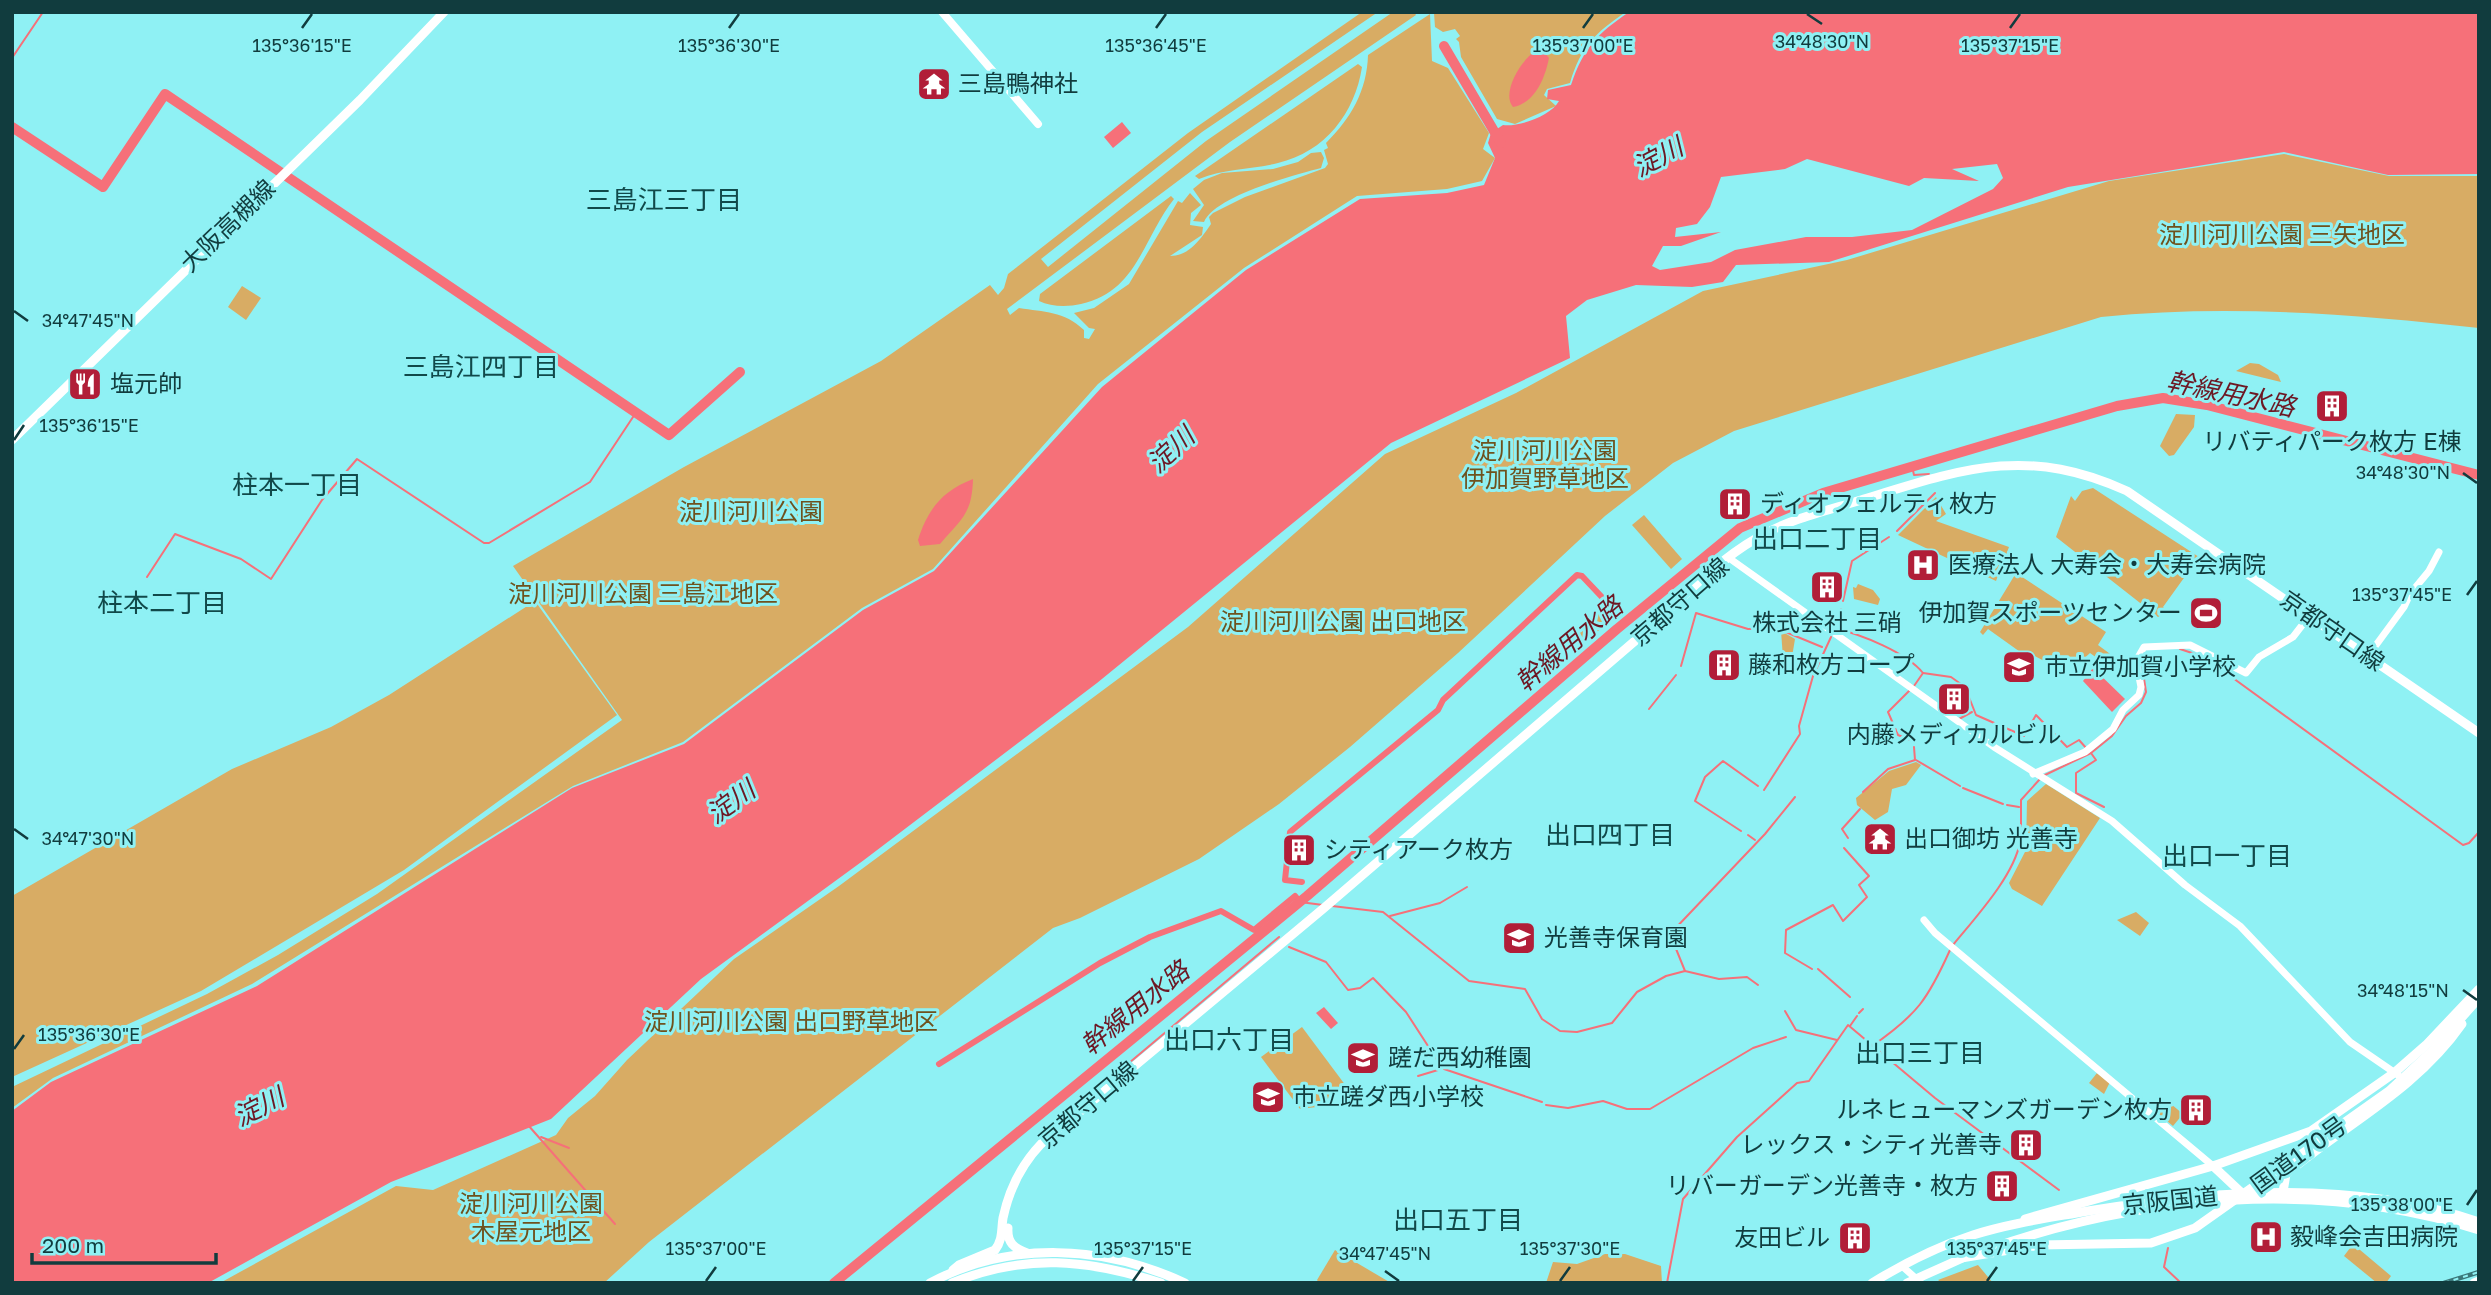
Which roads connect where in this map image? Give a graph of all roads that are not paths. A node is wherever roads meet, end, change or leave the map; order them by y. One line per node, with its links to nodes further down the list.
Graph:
1 (444, 12): 4 (main road, 大阪高槻線)
2 (942, 12): 3 (main road)
3 (1038, 124)
4 (12, 440)
5 (2439, 552): 8 (street)
6 (1730, 558): 7 (main road, 京都守口線); 10 (street); 20 (main road, 京都守口線)
7 (2310, 615): 8 (main road, 京都守口線); 10 (street)
8 (2368, 656): 9 (main road, 京都守口線)
9 (2479, 733)
10 (2038, 777): 15 (street)
11 (1924, 920): 16 (street)
12 (2479, 989): 15 (main road, 国道170号)
13 (2479, 999): 14 (main road, 国道170号); 17 (main road)
14 (2452, 1028): 15 (main road); 25 (main road, 国道170号)
15 (2396, 1074): 16 (main road, 国道170号)
16 (2215, 1168): 18 (main road); 22 (main road, 国道170号)
17 (2283, 1192): 18 (main road, 京阪国道); 21 (main road, 京阪国道)
18 (2242, 1193): 19 (main road); 22 (main road, 京阪国道)
19 (2252, 1200): 23 (main road, 京阪国道); 25 (main road, 京阪国道)
20 (1006, 1209): 24 (main road, 京都守口線); 27 (main road, 京都守口線)
21 (2479, 1222)
22 (2017, 1223): 26 (main road, 京阪国道)
23 (2479, 1230)
24 (1027, 1253): 27 (main road); 32 (main road)
25 (1961, 1258): 28 (main road, 京阪国道)
26 (1902, 1266): 28 (street); 33 (main road, 京阪国道)
27 (953, 1270): 29 (main road)
28 (1914, 1282)
29 (930, 1283)
30 (952, 1283): 31 (main road)
31 (1161, 1283)
32 (1185, 1283)
33 (1872, 1283)

